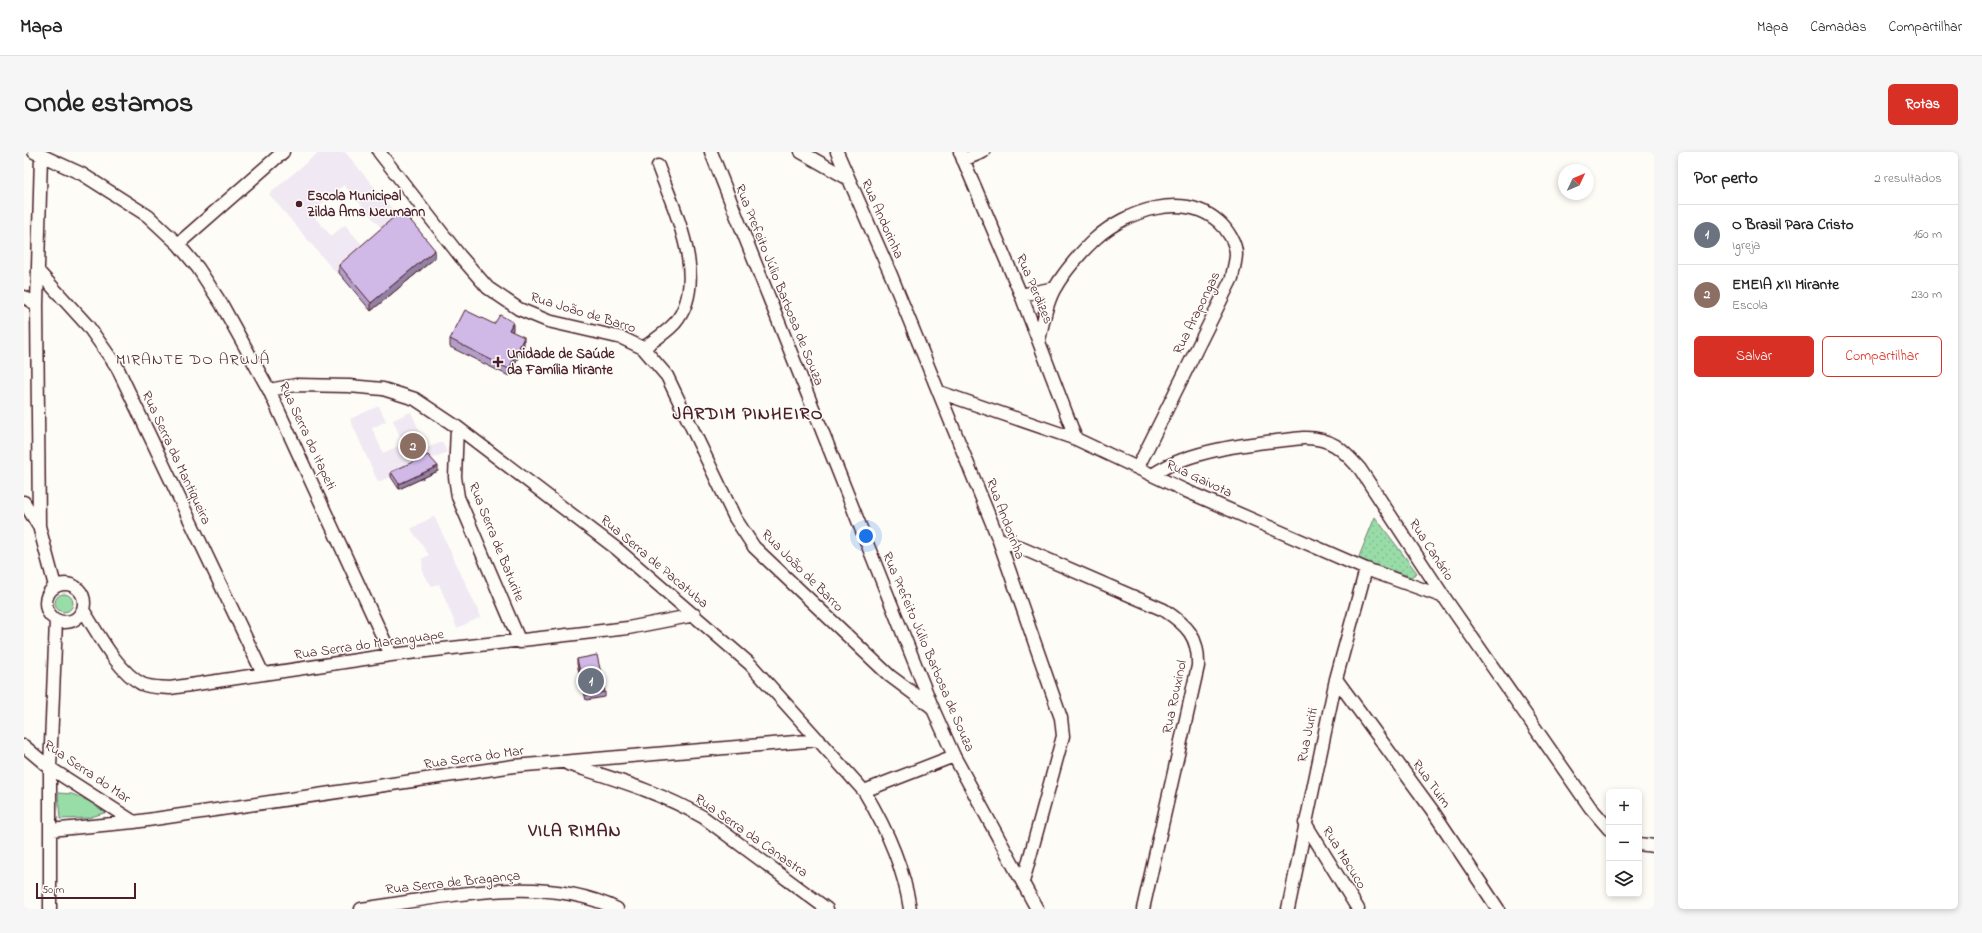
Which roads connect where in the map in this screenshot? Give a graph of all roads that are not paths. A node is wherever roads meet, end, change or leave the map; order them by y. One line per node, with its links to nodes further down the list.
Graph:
1 (283, 152): 11 (street)
2 (378, 152): 18 (street, Rua João de Barro)
3 (711, 152): 38 (street, Rua Prefeito Júlio Barbosa de Souza)
4 (801, 152): 10 (street)
5 (838, 152): 10 (street, Rua Andorinha)
6 (983, 152): 8 (street)
7 (38, 154): 11 (street, Rua Serra do Itapeti); 12 (street)
8 (961, 156): 14 (street, Rua Perdizes)
9 (658, 166): 18 (street)
10 (847, 178): 20 (street, Rua Andorinha)
11 (178, 244): 19 (street, Rua Serra do Itapeti)
12 (38, 271): 16 (street); 36 (street, Rua Serra da Mantiqueira)
13 (1055, 288): 14 (street); 17 (street, Rua Arapongas); 23 (street, Rua Arapongas)
14 (1021, 295): 17 (street, Rua Perdizes)
15 (24, 297): 16 (street)
16 (37, 305): 26 (street)
17 (1039, 340): 22 (street, Rua Perdizes)
18 (643, 348): 38 (street, Rua João de Barro)
19 (269, 390): 21 (street, Rua Serra de Pacatuba); 35 (street, Rua Serra do Itapeti)
20 (939, 392): 22 (street, Rua Gaivota); 27 (street, Rua Andorinha)
21 (457, 427): 32 (street, Rua Serra de Pacatuba); 34 (street, Rua Serra de Baturite)
22 (1076, 439): 23 (street, Rua Gaivota)
23 (1138, 467): 24 (street, Rua Gaivota)
24 (1154, 474): 28 (street, Rua Gaivota); 30 (street, Rua Canário)
25 (24, 502): 26 (street)
26 (39, 526): 29 (street)
27 (998, 538): 51 (street, Rua Andorinha); 52 (street, Rua Rouxinol)
28 (1366, 569): 30 (street, Rua Gaivota); 37 (street, Rua Juriti)
29 (55, 586): 31 (street); 33 (street)
30 (1444, 597): 47 (street, Rua Canário)
31 (83, 610): 33 (street); 36 (street, Rua Serra do Maranguape)
32 (695, 615): 34 (street, Rua Serra do Maranguape); 39 (street, Rua Serra de Pacatuba)
33 (56, 620): 43 (street)
34 (520, 642): 35 (street, Rua Serra do Maranguape)
35 (391, 655): 36 (street, Rua Serra do Maranguape)
36 (263, 674)
37 (1336, 679): 46 (street, Rua Juriti); 62 (street, Rua Tuim)
38 (933, 709): 41 (street, Rua Prefeito Júlio Barbosa de Souza)
39 (819, 740): 42 (street, Rua Serra do Mar); 44 (street, Rua Serra de Pacatuba)
40 (24, 746): 43 (street, Rua Serra do Mar)
41 (954, 756): 44 (street); 51 (street, Rua Prefeito Júlio Barbosa de Souza)
42 (563, 763): 45 (street, Rua Serra do Mar); 56 (street, Rua Serra da Canastra)
43 (50, 768): 45 (street, Rua Serra do Mar); 48 (street)
44 (864, 791): 57 (street, Rua Serra de Pacatuba)
45 (134, 822): 48 (street, Rua Serra do Mar)
46 (1304, 822): 60 (street, Rua Juriti); 61 (street, Rua Macuco)
47 (1606, 826)
48 (50, 830): 53 (street)
49 (1642, 844): 50 (street)
50 (1654, 846)
51 (1023, 882): 58 (street, Rua Prefeito Júlio Barbosa de Souza)
52 (1144, 903): 59 (street)
53 (50, 909)
54 (361, 909): 55 (street, Rua Serra de Bragança)
55 (617, 909)
56 (827, 909)
57 (910, 909)
58 (1037, 909)
59 (1153, 909)
60 (1288, 909)
61 (1358, 909)
62 (1498, 909)

